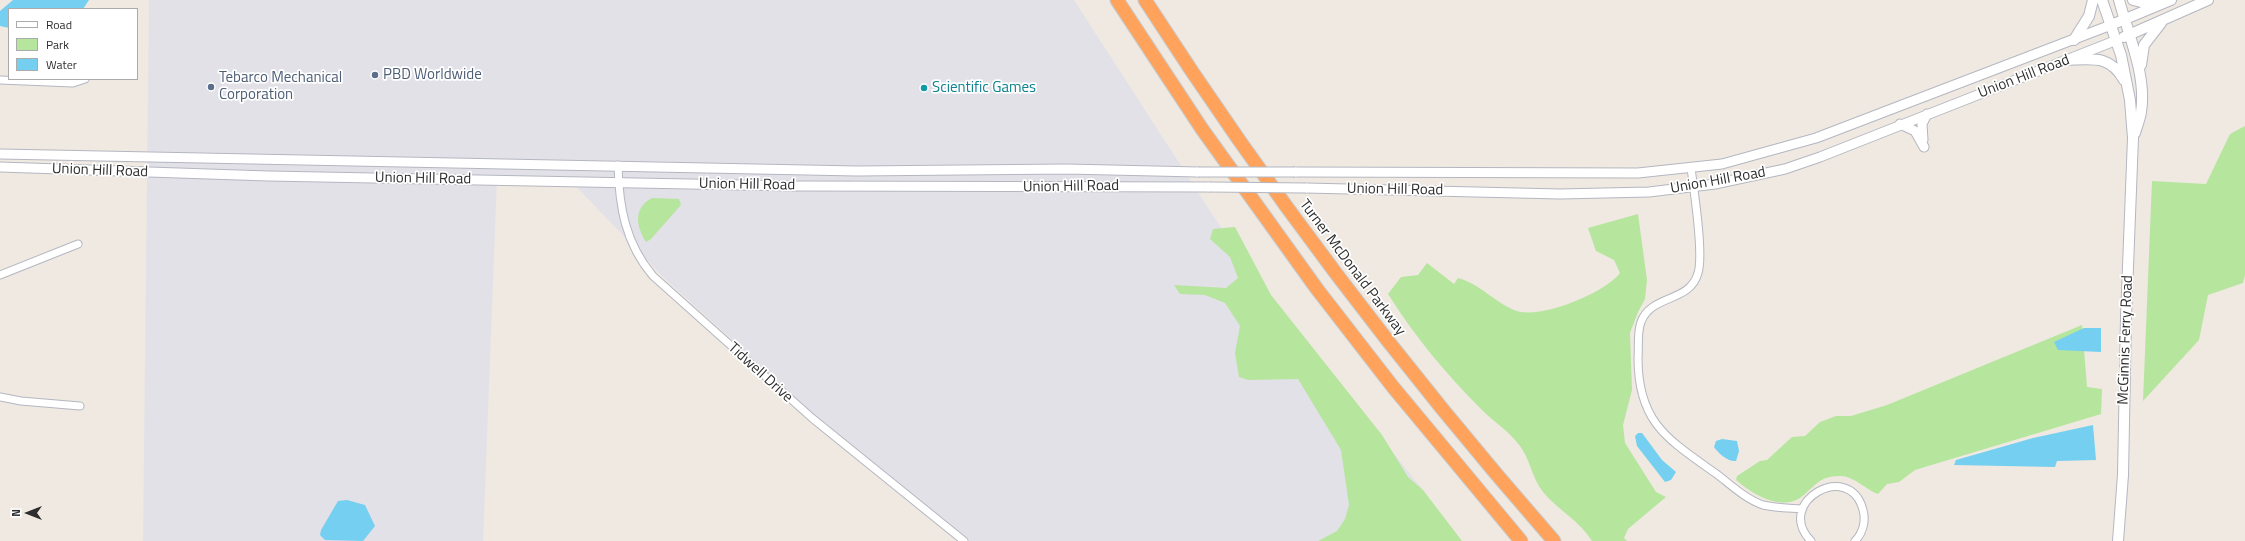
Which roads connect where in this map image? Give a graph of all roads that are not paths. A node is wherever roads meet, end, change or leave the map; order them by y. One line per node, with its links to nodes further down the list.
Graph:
1 (1117, 0): 37 (highway)
2 (1145, 0): 35 (highway, Turner McDonald Parkway)
3 (2092, 0): 14 (main road)
4 (2102, 0): 12 (main road, McGinnis Ferry Road)
5 (2119, 0): 10 (main road, McGinnis Ferry Road)
6 (2133, 0): 7 (main road)
7 (2158, 0)
8 (2171, 0): 10 (main road)
9 (2208, 0): 11 (main road)
10 (2125, 19): 12 (main road); 13 (main road, McGinnis Ferry Road)
11 (2163, 21): 13 (main road); 19 (main road)
12 (2111, 25): 14 (street, Union Hill Road); 15 (main road, McGinnis Ferry Road)
13 (2130, 35): 15 (main road); 19 (main road, McGinnis Ferry Road)
14 (2074, 40): 27 (street, Union Hill Road)
15 (2117, 40): 16 (street, Union Hill Road); 20 (main road, McGinnis Ferry Road)
16 (2067, 60): 20 (main road); 21 (street, Union Hill Road)
17 (0, 80): 18 (street)
18 (82, 80)
19 (2140, 83): 23 (main road, McGinnis Ferry Road)
20 (2127, 85): 23 (main road, McGinnis Ferry Road)
21 (1927, 114): 22 (street, Union Hill Road); 22 (street)
22 (1900, 124): 29 (street, Union Hill Road)
23 (2133, 138): 42 (main road, McGinnis Ferry Road)
24 (0, 154): 25 (street, Union Hill Road)
25 (618, 165): 27 (street, Union Hill Road, bridge); 28 (street, Tidwell Drive)
26 (0, 167): 28 (street, Union Hill Road)
27 (1691, 168): 29 (street)
28 (619, 183): 29 (street, Union Hill Road, bridge); 36 (street, Tidwell Drive)
29 (1693, 187): 34 (street)
30 (78, 244): 31 (street)
31 (0, 275)
32 (0, 398): 33 (street)
33 (80, 406)
34 (1802, 509): 40 (street); 41 (street)
35 (1536, 521): 38 (highway, Turner McDonald Parkway); 39 (highway)
36 (964, 541)
37 (1520, 541)
38 (1554, 541)
39 (1558, 541)
40 (1810, 541)
41 (1855, 541)
42 (2118, 541)

